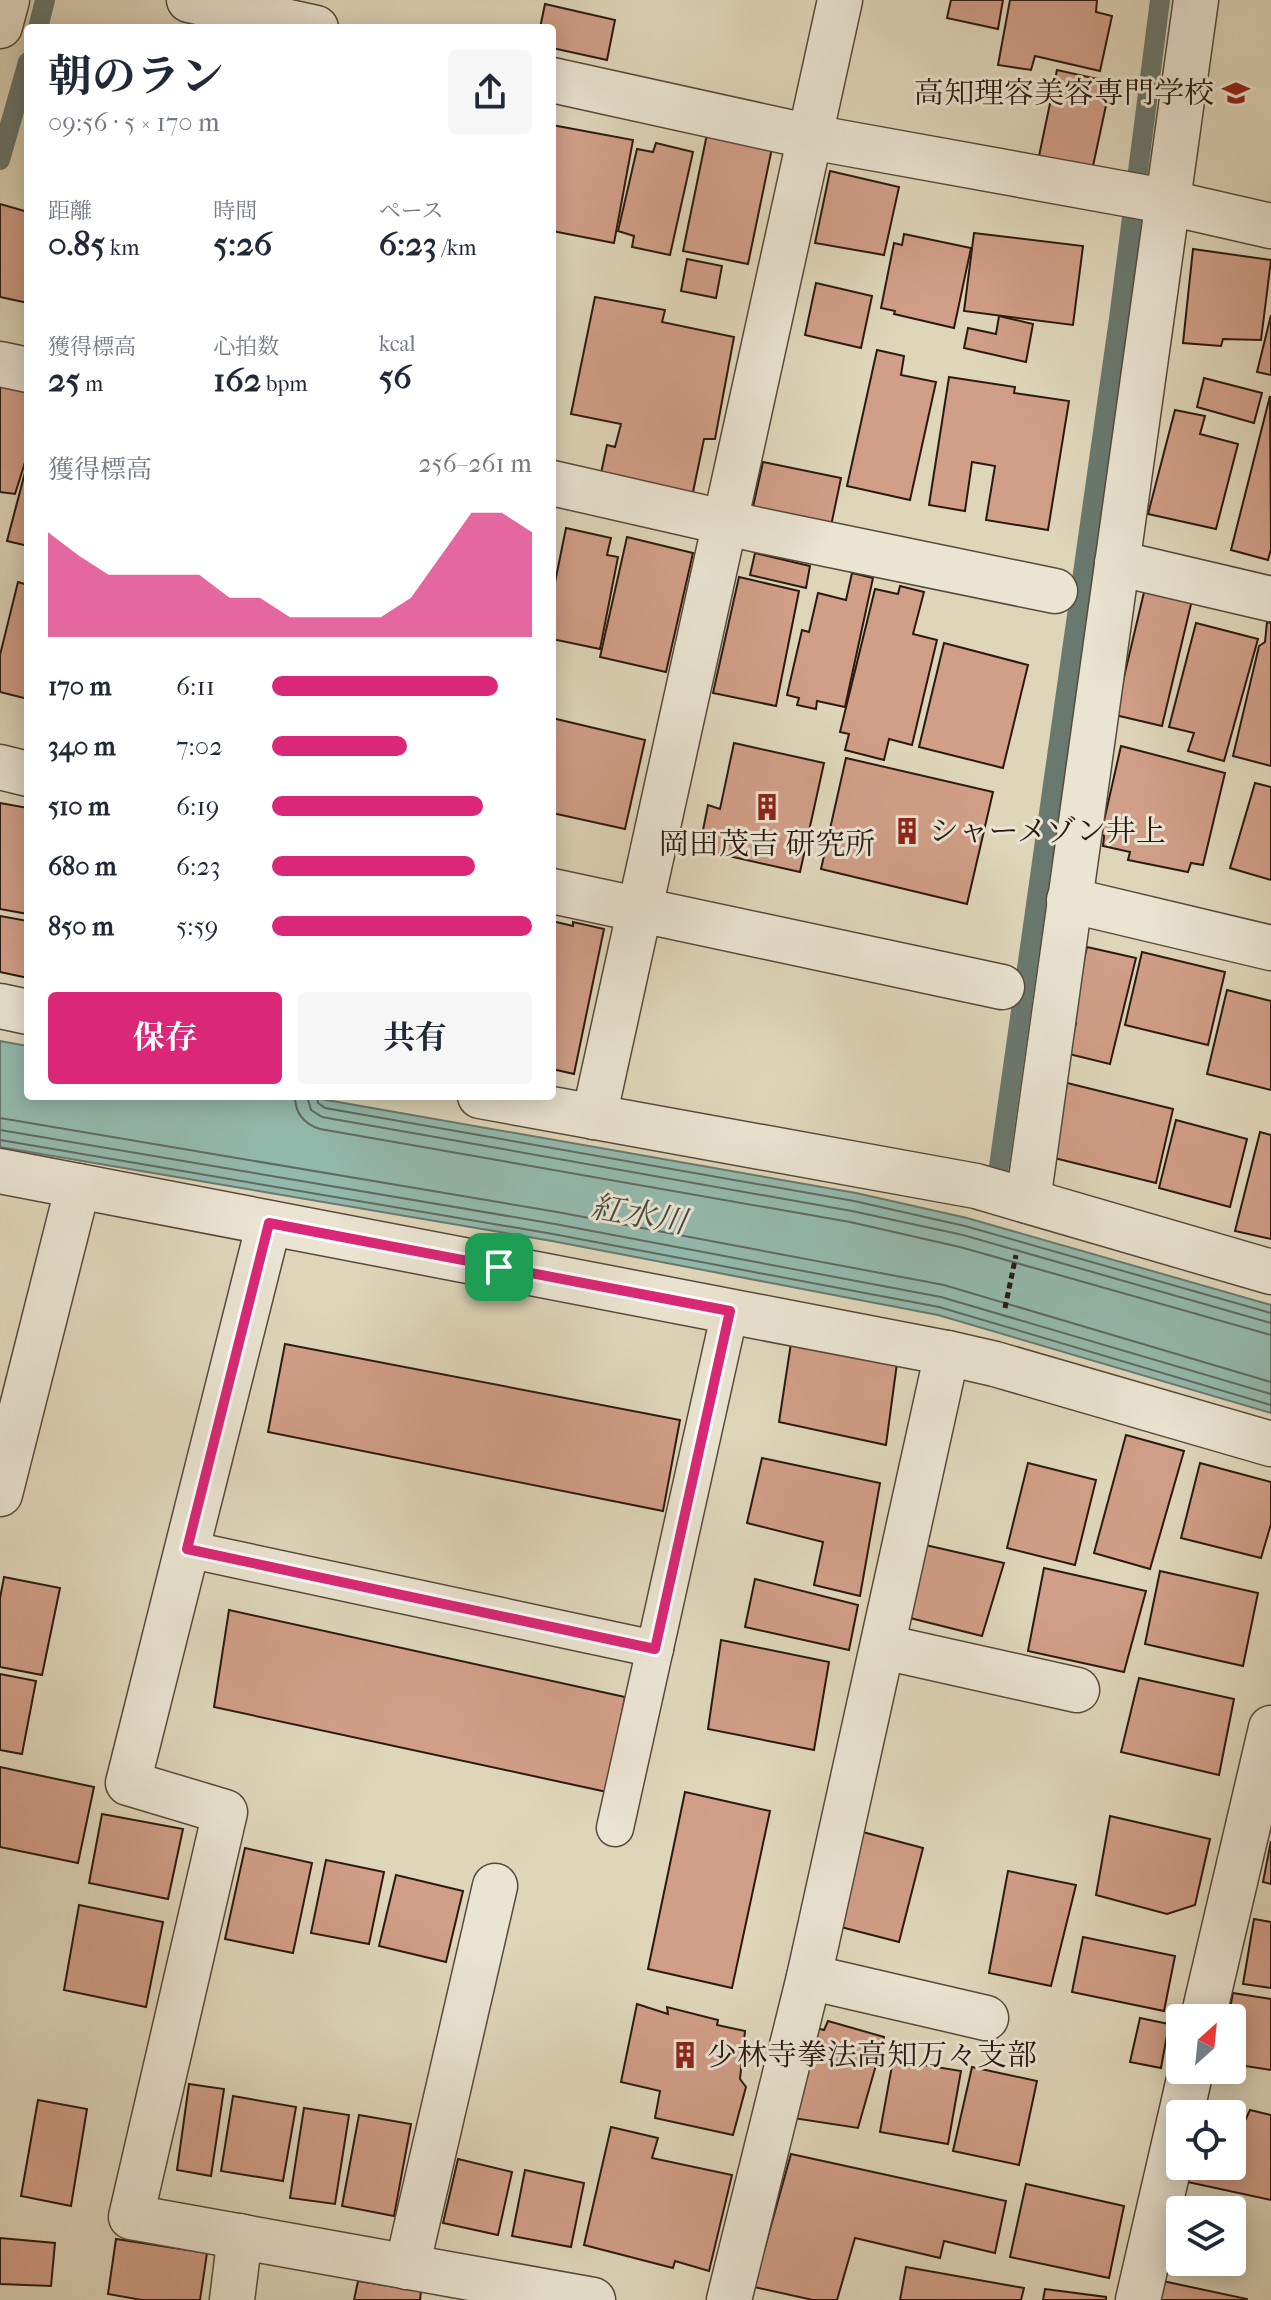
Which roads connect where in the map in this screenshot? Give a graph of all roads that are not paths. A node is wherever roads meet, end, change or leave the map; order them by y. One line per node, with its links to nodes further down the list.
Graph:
1 (7, 0): 6 (street)
2 (189, 0): 5 (street)
3 (840, 0): 8 (street)
4 (1196, 0): 9 (street)
5 (298, 24)
6 (0, 26)
7 (556, 81): 8 (street)
8 (811, 137): 9 (street); 14 (street)
9 (1144, 199): 10 (street); 15 (street)
10 (1271, 226)
11 (0, 364): 12 (street)
12 (24, 369)
13 (556, 484): 14 (street)
14 (727, 522): 16 (street); 22 (street)
15 (1117, 563): 17 (street); 21 (street)
16 (1055, 591)
17 (1271, 599)
18 (0, 767): 19 (street)
19 (24, 773)
20 (556, 892): 22 (street)
21 (1069, 900): 23 (street); 31 (street)
22 (641, 911): 24 (street); 28 (street)
23 (1271, 948)
24 (1002, 987)
25 (0, 1006): 26 (street)
26 (24, 1011)
27 (502, 1100): 28 (street)
28 (594, 1117): 31 (street)
29 (0, 1171): 30 (street)
30 (78, 1186): 32 (street); 37 (street)
31 (1028, 1201): 33 (street)
32 (269, 1223): 34 (street); 38 (street)
33 (1271, 1272)
34 (730, 1311): 35 (street); 40 (lane)
35 (947, 1353): 36 (street); 39 (street)
36 (1271, 1444)
37 (0, 1494)
38 (187, 1549): 40 (lane); 49 (street)
39 (884, 1647): 41 (street); 45 (street)
40 (655, 1649): 43 (lane)
41 (1077, 1690)
42 (1271, 1728): 46 (street)
43 (615, 1828)
44 (495, 1886): 50 (street)
45 (809, 1977): 47 (street); 53 (street)
46 (1206, 2004)
47 (986, 2018)
48 (1166, 2177): 54 (street)
49 (240, 2236): 50 (street); 51 (street)
50 (407, 2267): 52 (street)
51 (232, 2300)
52 (593, 2300)
53 (729, 2300)
54 (1138, 2300)

